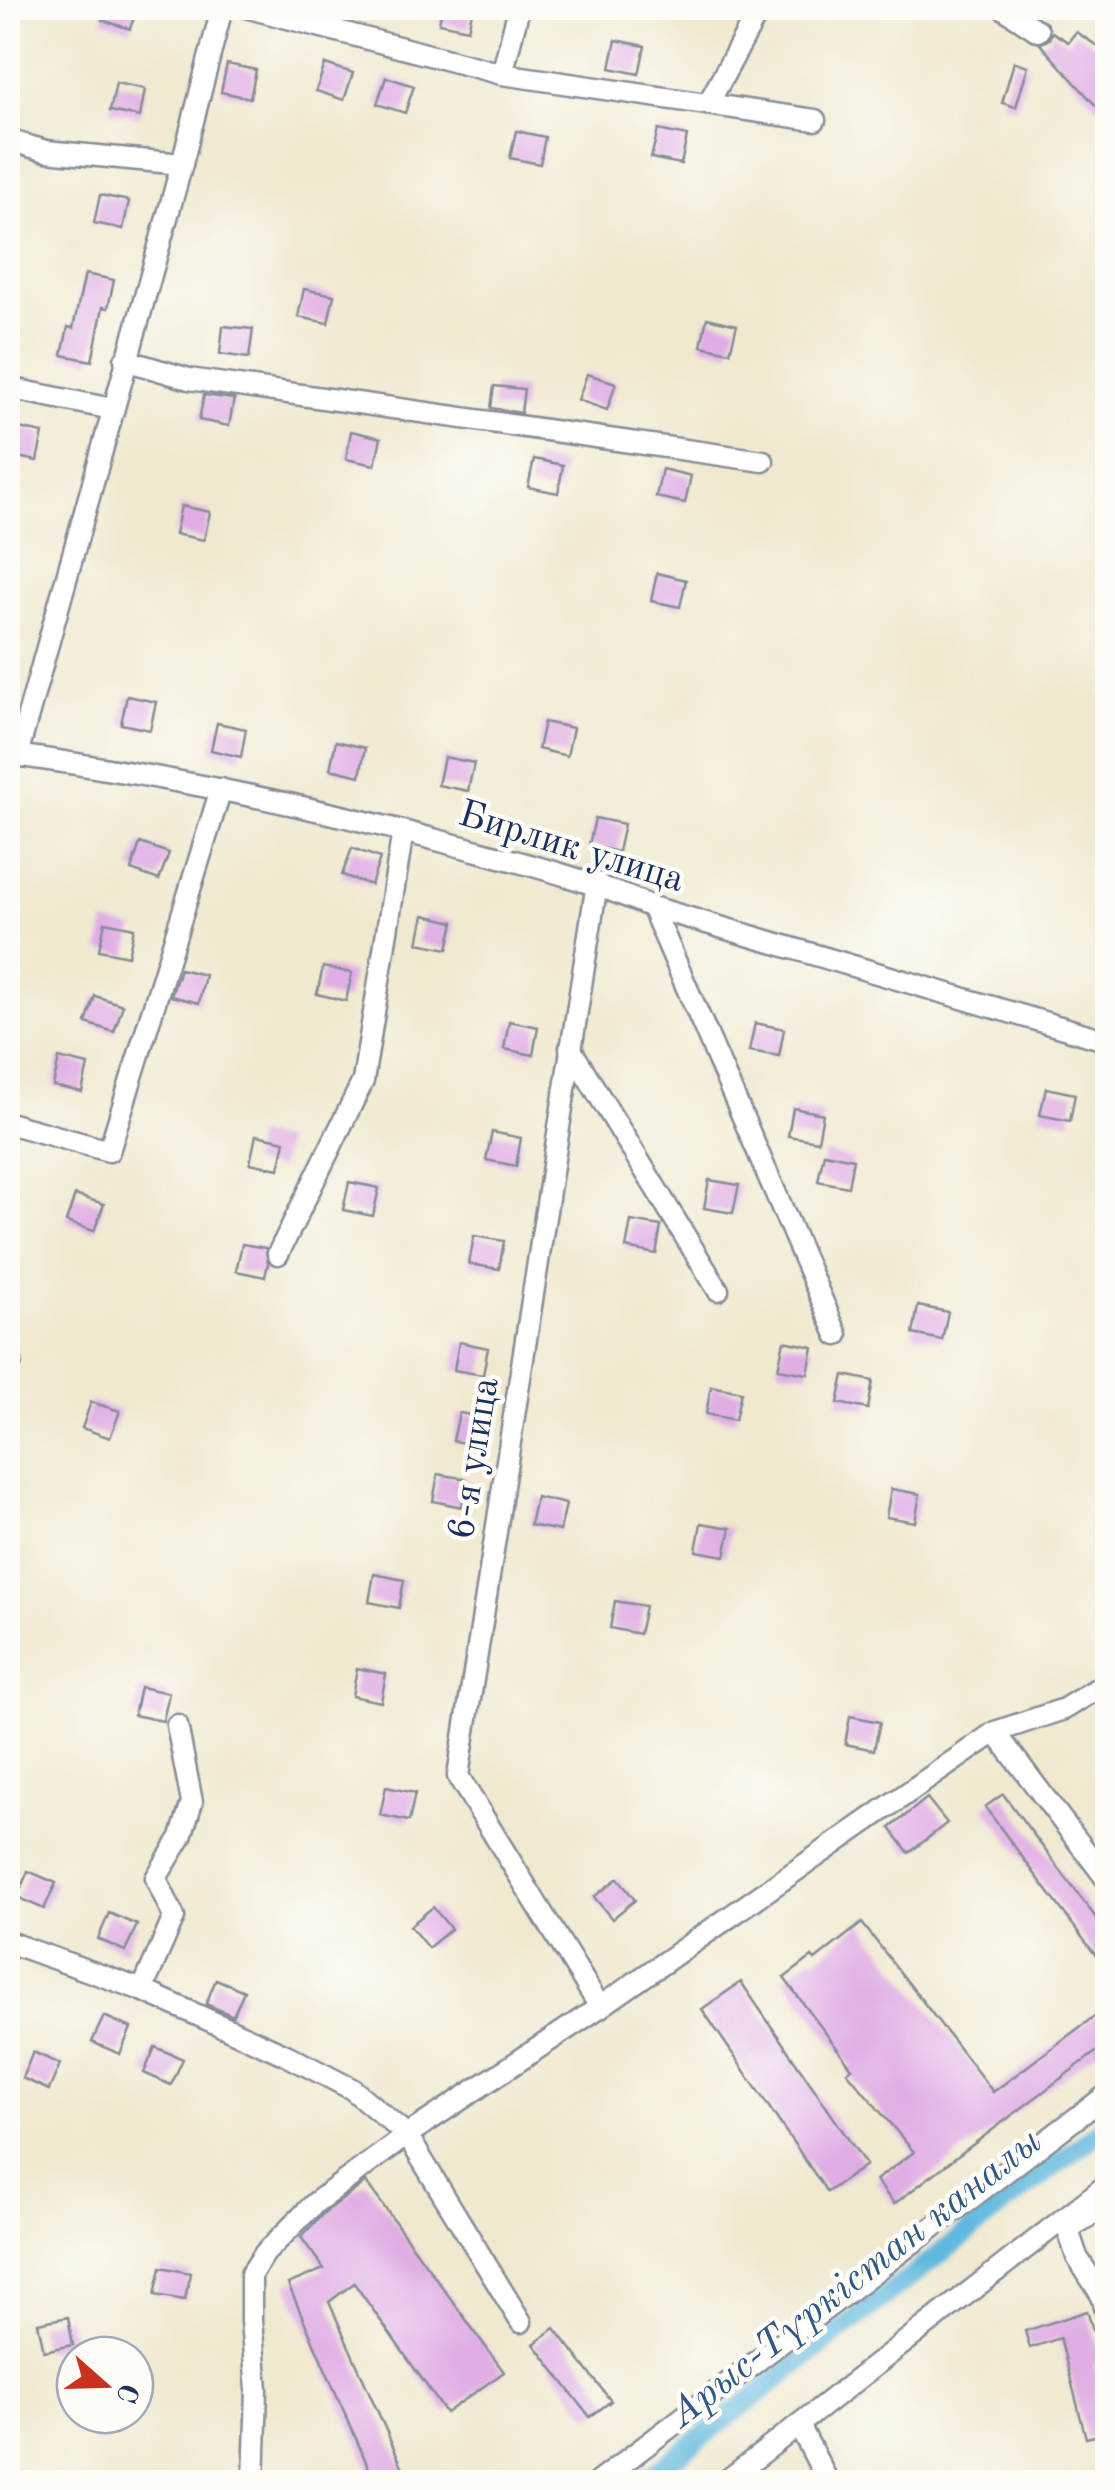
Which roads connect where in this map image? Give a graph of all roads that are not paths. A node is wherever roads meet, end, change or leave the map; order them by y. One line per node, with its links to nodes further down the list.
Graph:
1 (222, 8): 11 (street)
2 (250, 8): 7 (street)
3 (519, 8): 7 (street)
4 (760, 8): 8 (street)
5 (1003, 8): 6 (street)
6 (1038, 31)
7 (502, 74): 8 (street)
8 (708, 104): 9 (street)
9 (815, 120)
10 (8, 140): 11 (street)
11 (182, 164): 12 (street)
12 (125, 360): 14 (street); 15 (street)
13 (8, 388): 14 (street)
14 (112, 410): 16 (street)
15 (763, 461)
16 (12, 755): 17 (street, Бирлик улица)
17 (221, 790): 18 (street, Бирлик улица); 23 (street)
18 (404, 831): 19 (street, Бирлик улица); 24 (street)
19 (596, 883): 20 (street, Бирлик улица); 22 (street, 6-я улица)
20 (652, 907): 21 (street, Бирлик улица); 26 (street)
21 (1108, 1041)
22 (570, 1048): 25 (street); 33 (street, 6-я улица)
23 (8, 1123)
24 (278, 1254)
25 (718, 1290)
26 (837, 1334)
27 (1108, 1682): 29 (street)
28 (177, 1725): 32 (street)
29 (995, 1732): 30 (street); 33 (street)
30 (1108, 1882)
31 (8, 1942): 32 (street)
32 (142, 1990): 35 (street)
33 (600, 2007): 35 (street)
34 (1108, 2094): 43 (street)
35 (407, 2135): 40 (street); 42 (street)
36 (1108, 2184): 38 (street)
37 (1108, 2204): 38 (street)
38 (1067, 2223): 39 (street); 41 (street)
39 (1108, 2318)
40 (521, 2322)
41 (799, 2425): 44 (street); 45 (street)
42 (254, 2482)
43 (598, 2482)
44 (726, 2482)
45 (828, 2482)

